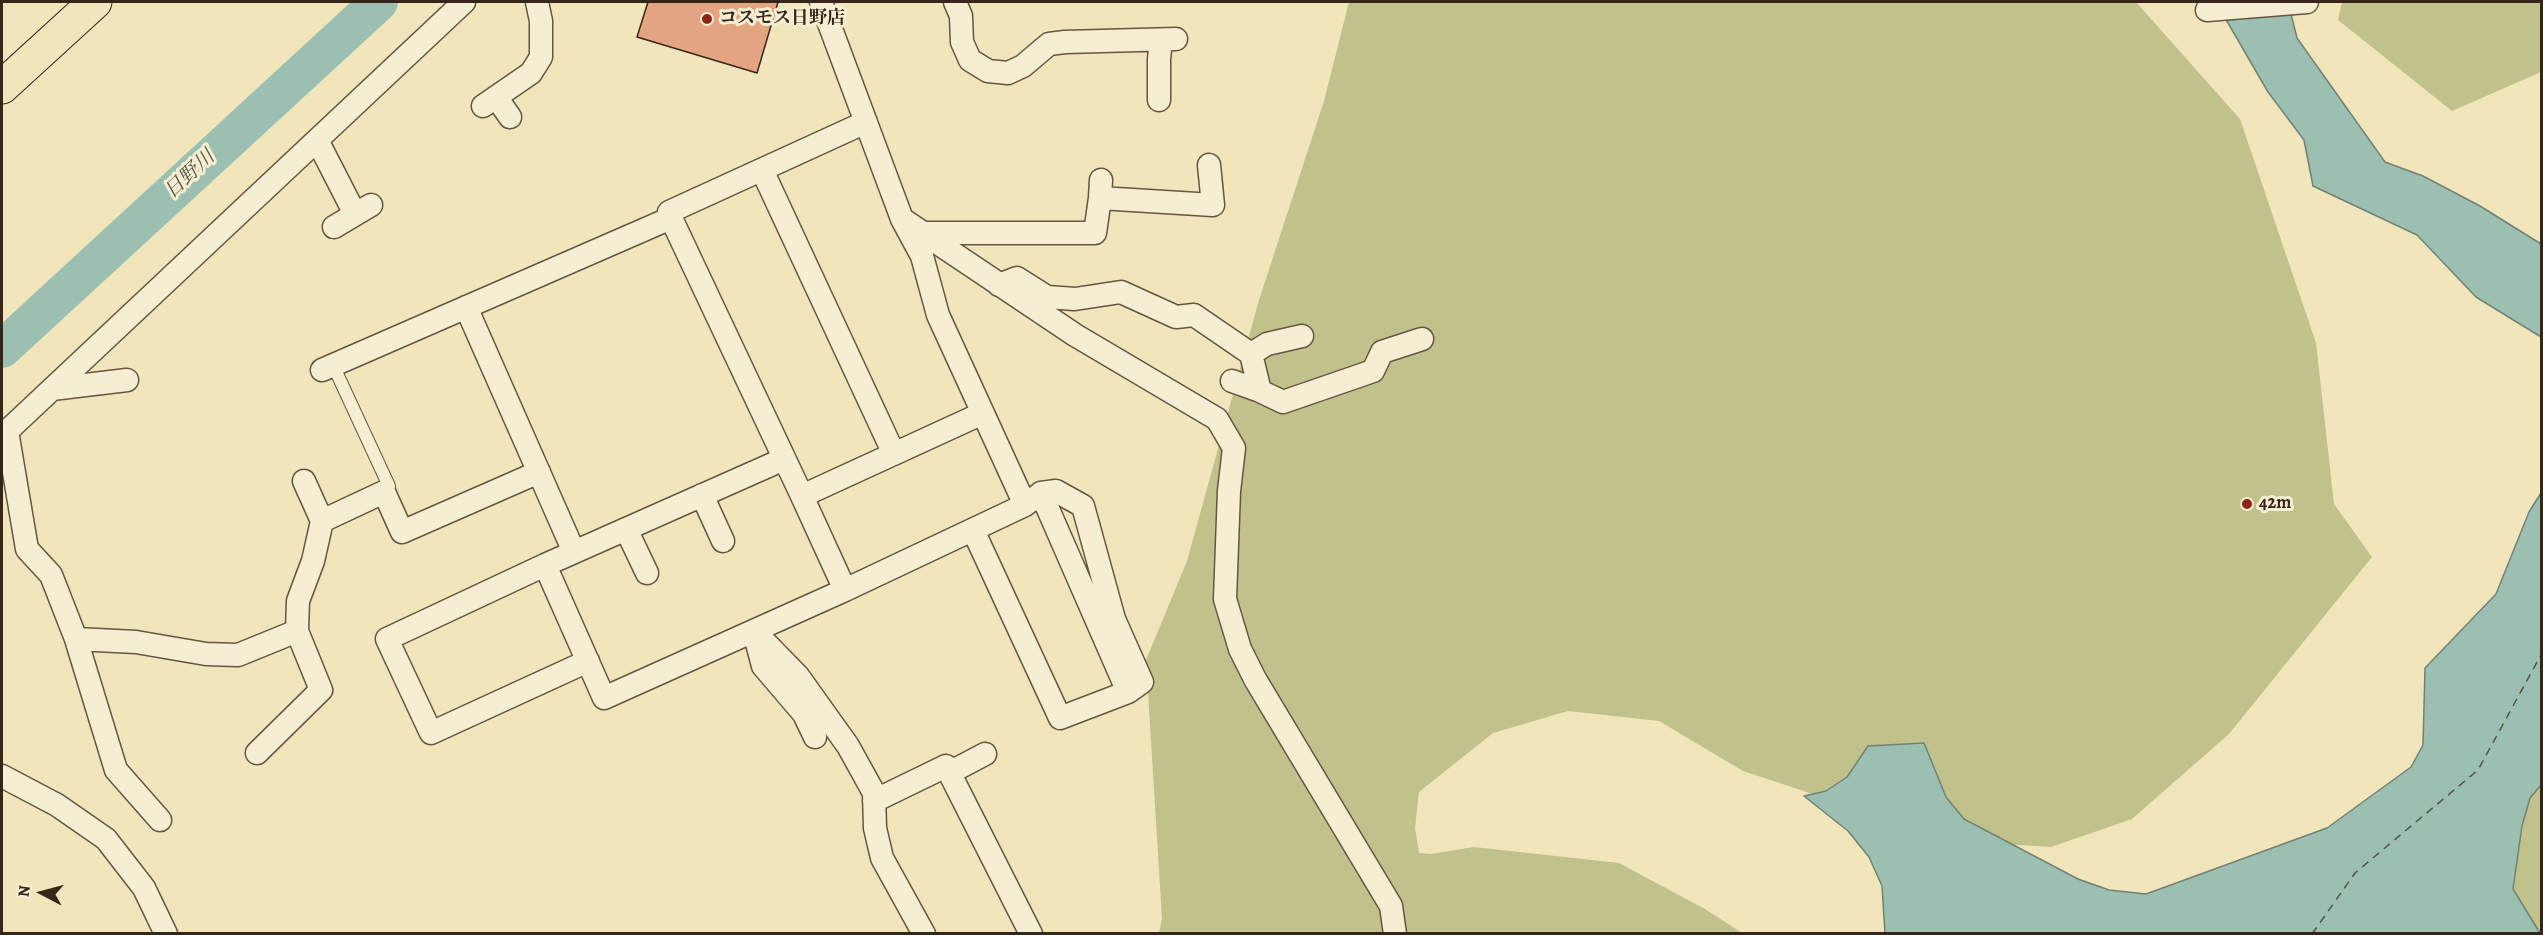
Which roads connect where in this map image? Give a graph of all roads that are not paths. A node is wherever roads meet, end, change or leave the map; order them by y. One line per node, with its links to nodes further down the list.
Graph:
1 (95, 2): 8 (main road)
2 (464, 2): 12 (street)
3 (537, 2): 10 (street)
4 (821, 2): 11 (street)
5 (955, 2): 9 (street)
6 (2307, 2): 7 (street)
7 (2207, 10)
8 (2, 87)
9 (1159, 100)
10 (510, 117)
11 (866, 122): 14 (street); 16 (street)
12 (317, 140): 17 (street); 27 (street)
13 (1209, 165): 18 (street)
14 (762, 170): 15 (street); 31 (street)
15 (671, 218): 20 (street); 32 (street)
16 (902, 219): 18 (street); 29 (street)
17 (334, 227)
18 (921, 233): 19 (street)
19 (999, 285): 23 (street); 62 (street)
20 (466, 307): 24 (street); 33 (street)
21 (1302, 336): 23 (street)
22 (1422, 339): 28 (street)
23 (1251, 354): 28 (street)
24 (327, 367): 35 (lane)
25 (127, 380): 27 (street)
26 (1232, 381): 28 (street)
27 (52, 389): 30 (street)
28 (1260, 391)
29 (983, 413): 31 (street); 38 (street)
30 (4, 433): 49 (street)
31 (894, 454): 37 (street)
32 (784, 459): 36 (street); 37 (street)
33 (539, 472): 35 (street); 43 (street)
34 (304, 482): 39 (street)
35 (384, 492): 39 (street)
36 (702, 495): 40 (street); 42 (street)
37 (802, 496): 46 (street)
38 (1033, 499): 41 (street); 51 (street); 51 (street)
39 (322, 521): 47 (street)
40 (626, 529): 43 (street); 45 (street)
41 (973, 530): 46 (street); 51 (street)
42 (723, 542)
43 (574, 552): 44 (street)
44 (545, 565): 50 (street); 50 (street)
45 (647, 573)
46 (845, 590): 48 (street)
47 (297, 631): 49 (street); 53 (street)
48 (753, 631): 50 (street); 52 (street); 57 (street)
49 (76, 639): 58 (street)
50 (588, 662)
51 (1128, 692)
52 (816, 737)
53 (257, 753)
54 (985, 754): 55 (street)
55 (949, 773): 57 (street); 61 (street)
56 (2, 776): 59 (street)
57 (874, 801): 60 (street)
58 (160, 820)
59 (166, 933)
60 (924, 933)
61 (1031, 933)
62 (1395, 933)

